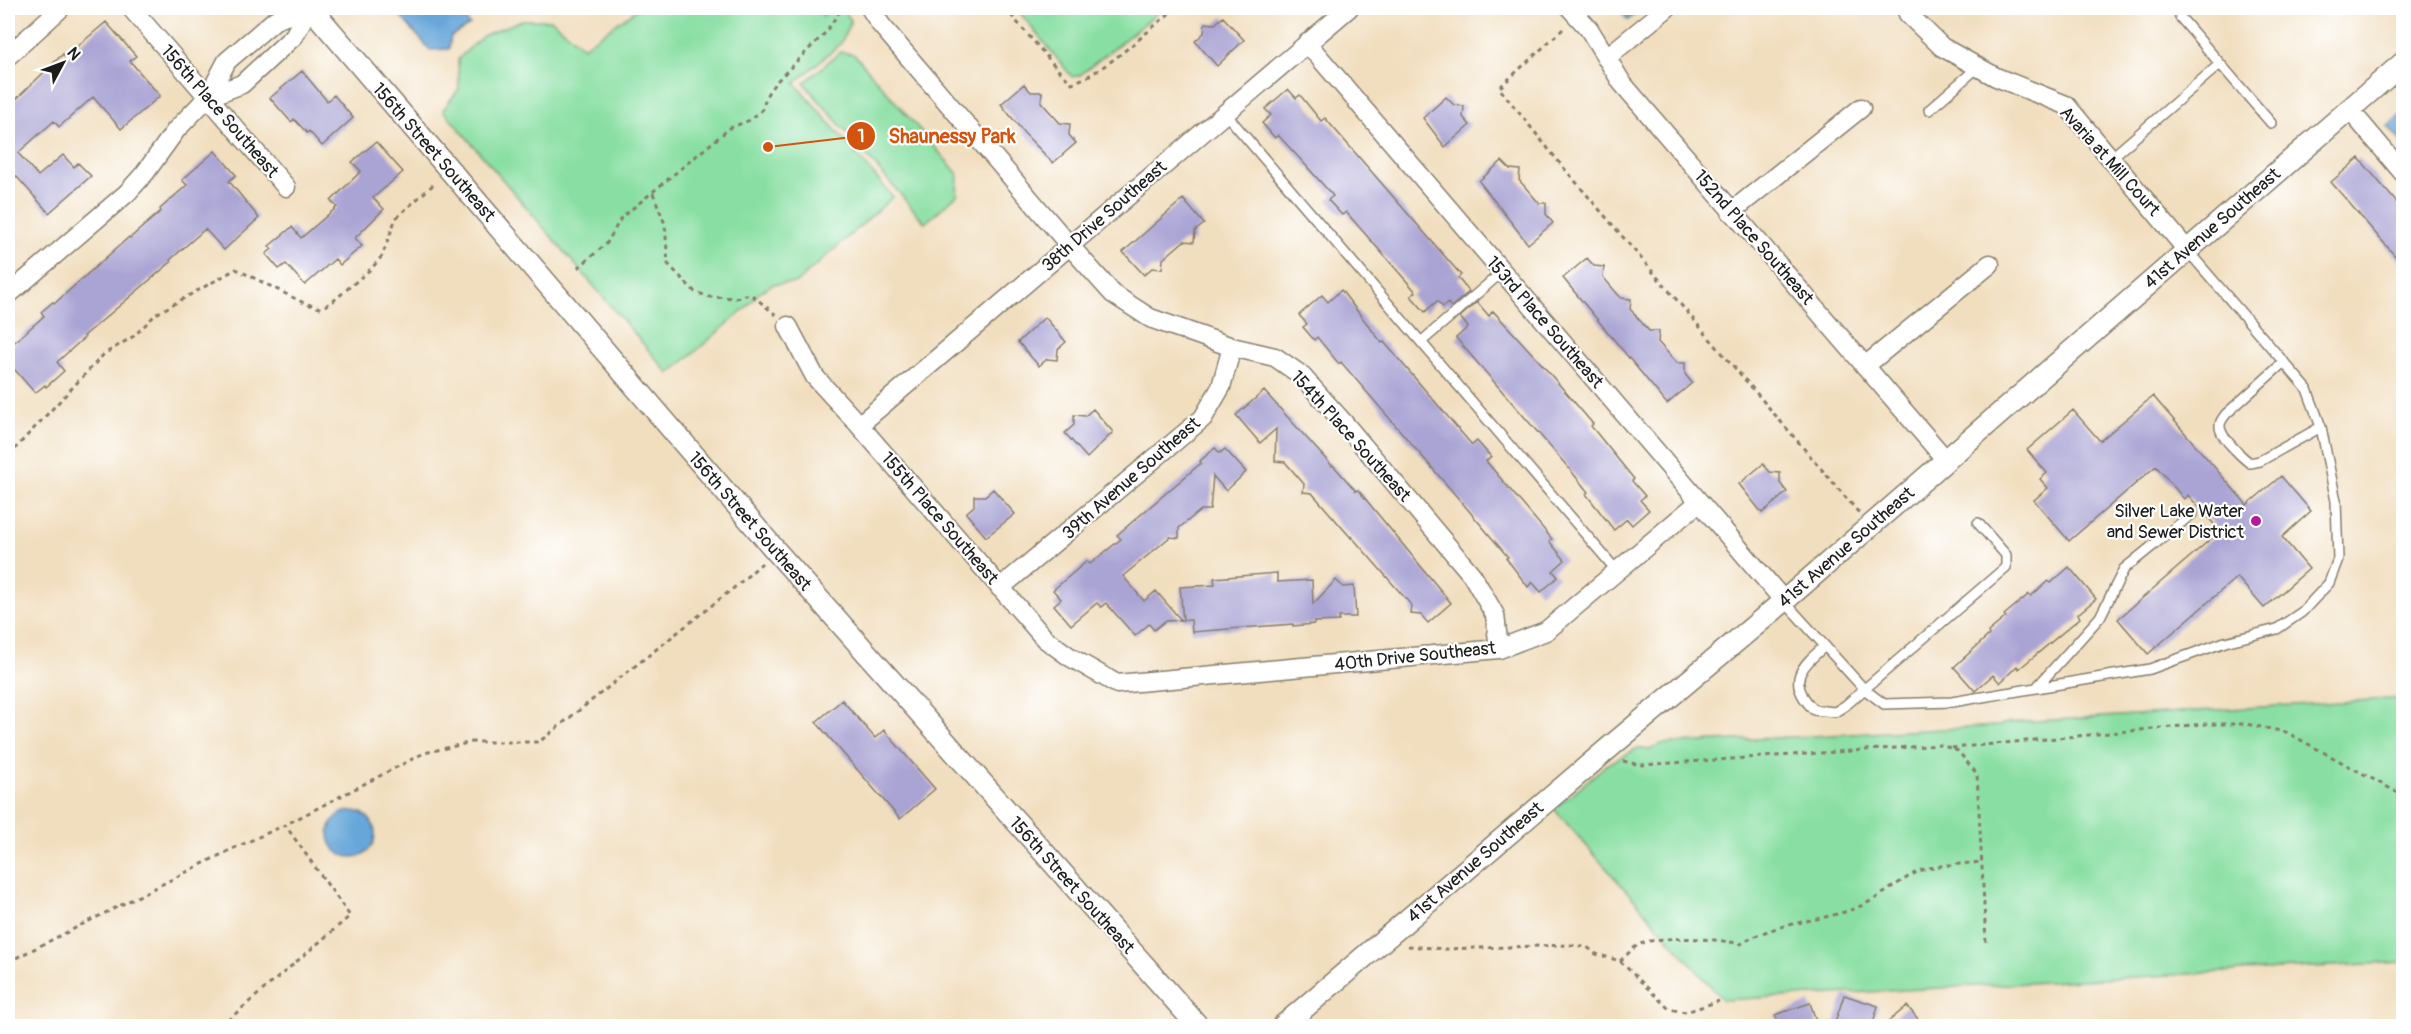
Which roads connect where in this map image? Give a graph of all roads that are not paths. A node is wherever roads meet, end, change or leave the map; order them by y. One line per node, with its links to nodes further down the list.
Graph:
1 (61, 8): 11 (street)
2 (131, 8): 16 (street, 156th Place Southeast)
3 (309, 8): 16 (street); 16 (street); 50 (street, 156th Street Southeast)
4 (870, 8): 26 (street, 154th Place Southeast)
5 (1349, 8): 10 (street, 38th Drive Southeast)
6 (1667, 8): 12 (street)
7 (1906, 8): 15 (street, Avaria at Mill Court)
8 (2179, 8): 14 (lane)
9 (1574, 11): 12 (street, 152nd Place Southeast)
10 (1307, 43): 20 (street, 38th Drive Southeast); 29 (street, 153rd Place Southeast)
11 (8, 56)
12 (1606, 58): 25 (street, 152nd Place Southeast)
13 (2403, 62): 18 (street, 41st Avenue Southeast)
14 (2220, 64): 21 (lane); 22 (lane)
15 (1978, 67): 19 (lane); 22 (street, Avaria at Mill Court)
16 (208, 97): 24 (street, 156th Place Southeast); 30 (street)
17 (1861, 108): 25 (street)
18 (2349, 109): 23 (street); 27 (street, 41st Avenue Southeast)
19 (1929, 110)
20 (1225, 113): 26 (street, 38th Drive Southeast); 32 (lane)
21 (2271, 123)
22 (2111, 158): 27 (street, Avaria at Mill Court)
23 (2403, 174)
24 (286, 187)
25 (1731, 212): 35 (street, 152nd Place Southeast)
26 (1070, 246): 33 (street, 154th Place Southeast); 36 (street, 38th Drive Southeast)
27 (2187, 250): 34 (lane); 38 (street, 41st Avenue Southeast)
28 (1990, 264): 35 (street)
29 (1502, 272): 32 (lane); 39 (street, 153rd Place Southeast)
30 (8, 295)
31 (788, 326): 36 (street, 155th Place Southeast)
32 (1421, 342): 42 (lane)
33 (1232, 347): 43 (street, 39th Avenue Southeast); 46 (street, 154th Place Southeast)
34 (2284, 362): 37 (lane); 37 (lane)
35 (1865, 366): 38 (street, 152nd Place Southeast)
36 (859, 425): 43 (street, 155th Place Southeast)
37 (2321, 427): 48 (lane)
38 (1946, 460): 44 (street, 41st Avenue Southeast)
39 (1699, 502): 42 (street, 40th Drive Southeast); 44 (street, 153rd Place Southeast)
40 (2193, 513): 48 (lane)
41 (1978, 523): 49 (lane)
42 (1617, 571): 46 (street, 40th Drive Southeast)
43 (1000, 588): 47 (street, 155th Place Southeast)
44 (1784, 601): 45 (lane); 51 (street, 41st Avenue Southeast)
45 (1825, 646): 49 (lane); 49 (lane)
46 (1499, 649): 47 (street, 40th Drive Southeast)
47 (1117, 684)
48 (2036, 688): 49 (lane)
49 (1864, 689)
50 (1198, 1026)
51 (1283, 1026)

